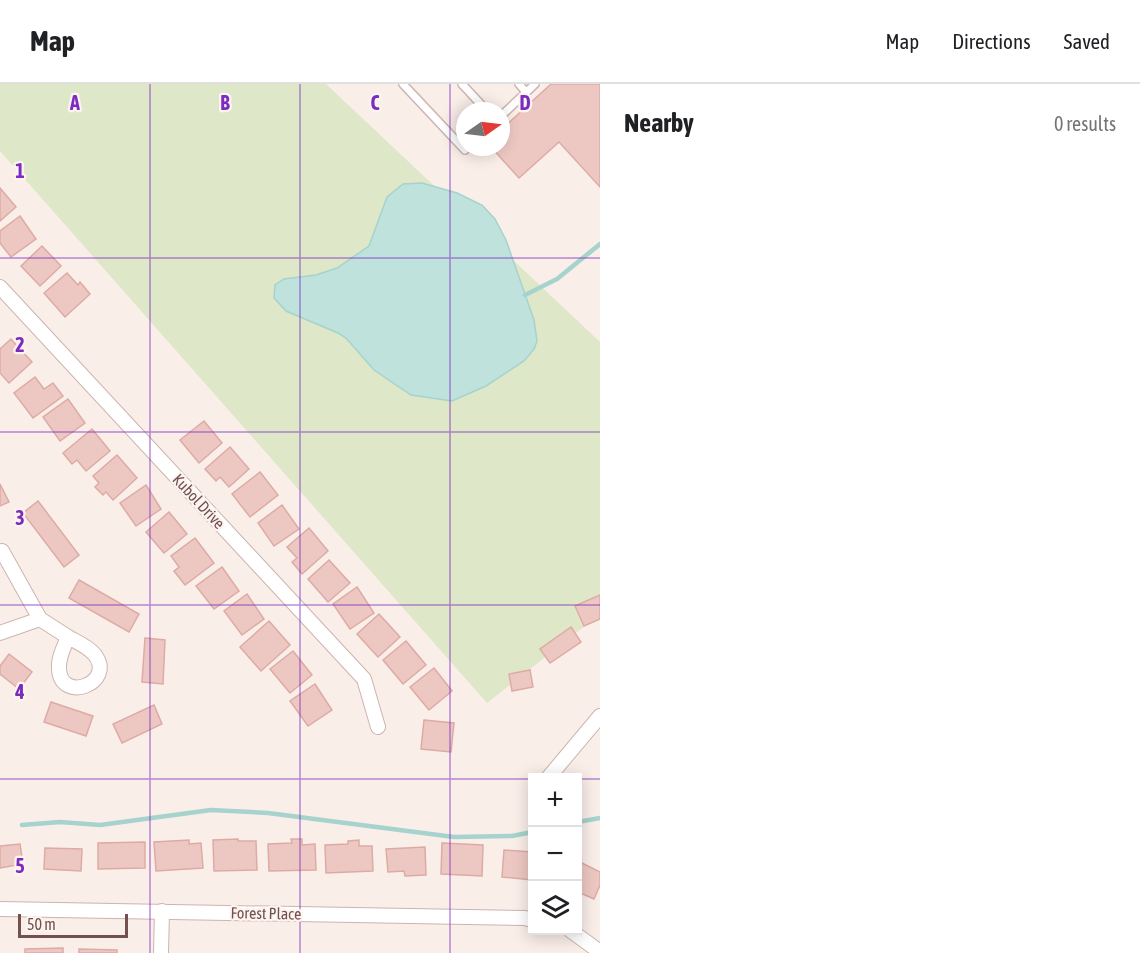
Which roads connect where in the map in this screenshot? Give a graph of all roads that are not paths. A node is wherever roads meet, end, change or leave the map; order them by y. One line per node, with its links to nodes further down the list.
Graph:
1 (403, 84): 8 (lane)
2 (462, 84): 6 (lane)
3 (519, 84): 5 (lane)
4 (535, 84): 5 (lane)
5 (526, 92): 7 (lane)
6 (479, 102)
7 (510, 107)
8 (456, 140)
9 (0, 286): 15 (street, Kubol Drive)
10 (2, 551): 11 (street)
11 (40, 619): 12 (street); 13 (street)
12 (0, 633)
13 (68, 637)
14 (600, 716): 16 (street)
15 (378, 727)
16 (551, 773)
17 (0, 909): 18 (street, Forest Place)
18 (162, 911): 19 (street, Forest Place); 22 (street)
19 (528, 919)
20 (577, 935): 21 (street)
21 (600, 952)
22 (161, 953)

